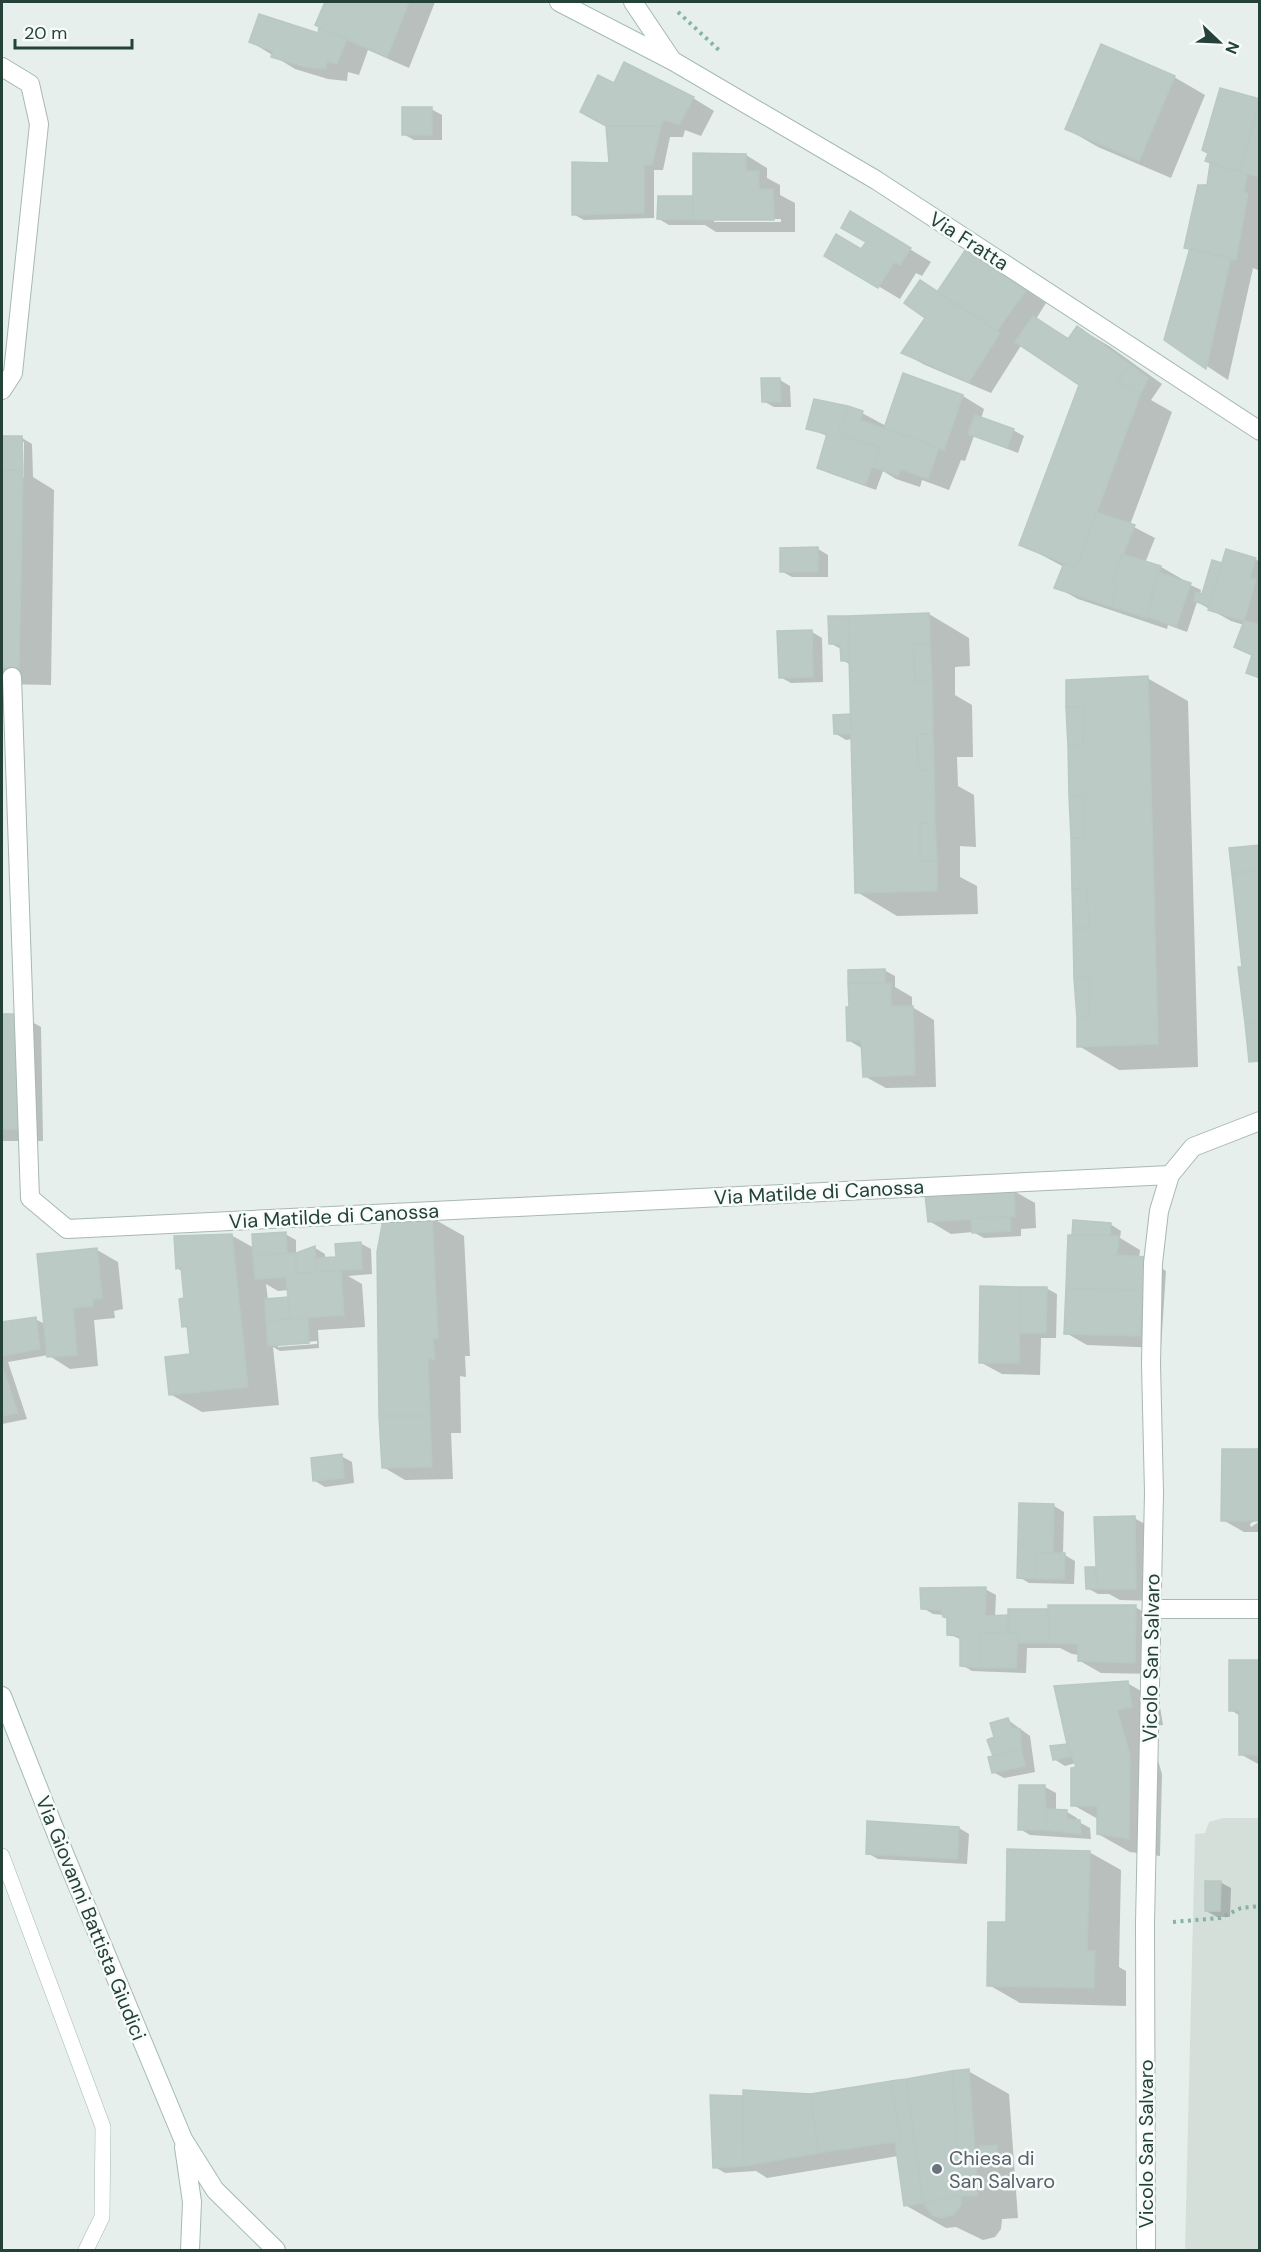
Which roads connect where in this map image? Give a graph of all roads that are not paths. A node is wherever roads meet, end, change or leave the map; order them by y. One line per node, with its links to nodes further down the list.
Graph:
1 (559, 2): 3 (street, Via Fratta)
2 (633, 2): 3 (street, Via Fratta)
3 (673, 61): 6 (street, Via Fratta)
4 (2, 67): 5 (street)
5 (2, 390)
6 (1260, 431)
7 (12, 677): 9 (street, Via Matilde di Canossa)
8 (1260, 1121): 9 (street, Vicolo San Salvaro)
9 (1170, 1175): 10 (street, Vicolo San Salvaro)
10 (1152, 1609): 11 (street); 18 (street, Vicolo San Salvaro)
11 (1260, 1609)
12 (2, 1696): 14 (street, Via Giovanni Battista Giudici)
13 (2, 1856): 15 (lane)
14 (183, 2139): 16 (street, Via Giovanni Battista Giudici); 17 (street, Via Giovanni Battista Giudici)
15 (86, 2250)
16 (190, 2250)
17 (276, 2250)
18 (1146, 2250)

